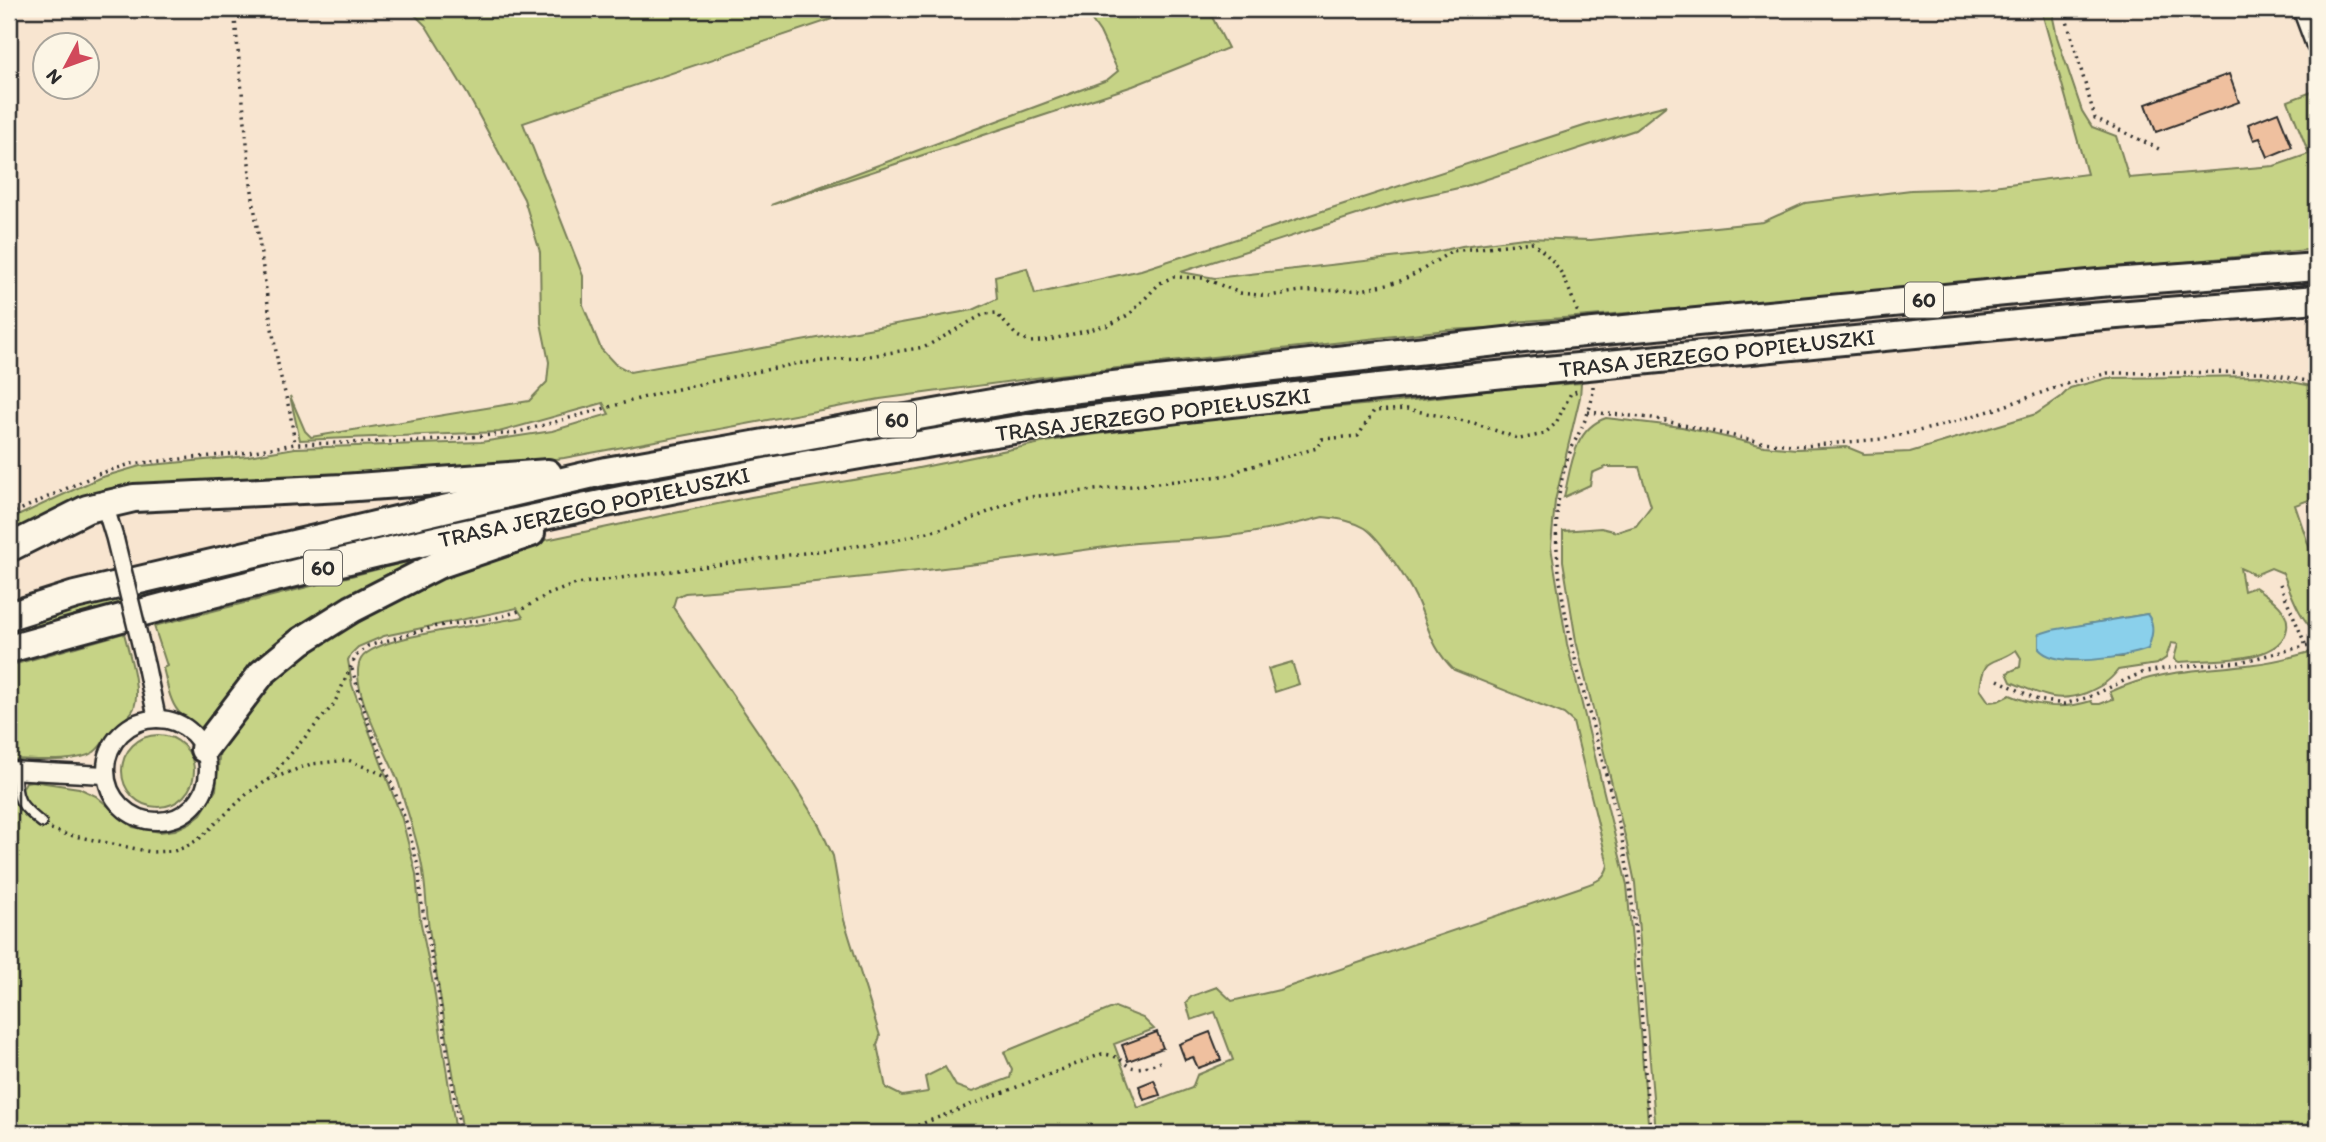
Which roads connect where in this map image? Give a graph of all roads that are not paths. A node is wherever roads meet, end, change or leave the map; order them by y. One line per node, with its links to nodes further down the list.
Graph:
1 (2304, 9): 2 (street)
2 (2317, 44)
3 (2317, 267): 5 (main road, TRASA JERZEGO POPIEŁUSZKI / 60, bridge)
4 (2317, 299): 6 (main road, TRASA JERZEGO POPIEŁUSZKI / 60, bridge)
5 (606, 471): 7 (main road); 9 (main road, TRASA JERZEGO POPIEŁUSZKI / 60)
6 (639, 495): 10 (main road, TRASA JERZEGO POPIEŁUSZKI / 60); 12 (main road)
7 (104, 503): 8 (main road); 11 (street, bridge)
8 (9, 548)
9 (9, 616)
10 (9, 649)
11 (158, 719): 12 (street); 14 (street)
12 (204, 749): 14 (street)
13 (13, 771): 14 (street); 15 (lane)
14 (105, 775)
15 (42, 823)

